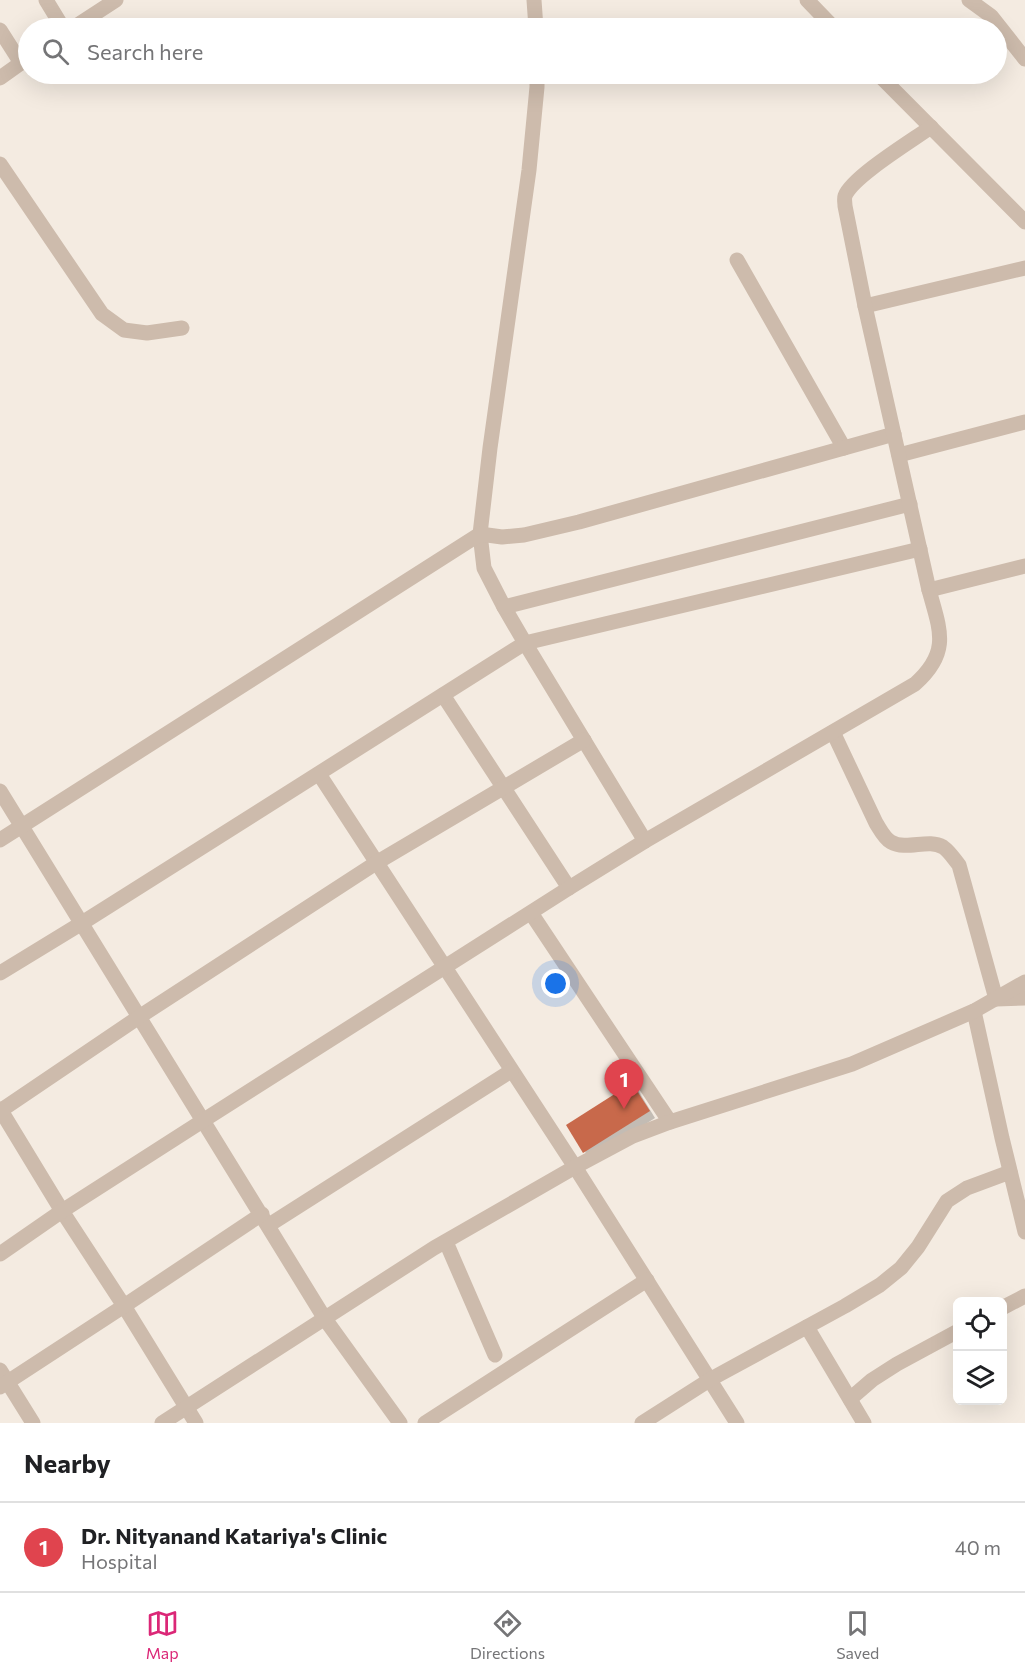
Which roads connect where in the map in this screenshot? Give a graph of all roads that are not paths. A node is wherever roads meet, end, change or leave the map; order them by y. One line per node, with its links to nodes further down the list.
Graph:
1 (46, 0): 6 (street)
2 (534, 0): 8 (street)
3 (807, 0): 9 (street)
4 (969, 0): 10 (street)
5 (112, 1): 7 (street)
6 (57, 18)
7 (87, 18)
8 (535, 18)
9 (824, 18)
10 (993, 18)
11 (0, 30): 13 (street)
12 (1007, 36): 14 (street)
13 (18, 52)
14 (1025, 59)
15 (18, 66): 16 (street)
16 (0, 78)
17 (537, 84): 31 (street)
18 (888, 84): 19 (street)
19 (931, 127): 21 (street); 24 (street)
20 (0, 164): 25 (street)
21 (1025, 222)
22 (737, 260): 28 (street)
23 (1025, 268): 24 (street)
24 (865, 306): 27 (street)
25 (182, 328)
26 (1025, 423): 29 (street)
27 (894, 434): 28 (street); 29 (street)
28 (844, 448): 31 (street)
29 (899, 455): 30 (street)
30 (910, 504): 32 (street); 35 (street)
31 (480, 534): 35 (street); 43 (street)
32 (920, 549): 34 (street); 36 (street)
33 (1025, 567): 34 (street)
34 (929, 590): 38 (street)
35 (504, 607): 36 (street)
36 (525, 643): 37 (street); 39 (street)
37 (443, 695): 40 (street); 41 (street)
38 (833, 732): 45 (street); 54 (street)
39 (584, 740): 41 (street); 45 (street)
40 (319, 774): 46 (street); 49 (street)
41 (503, 788): 46 (street); 47 (street)
42 (0, 791): 43 (street)
43 (21, 826): 44 (street); 49 (street)
44 (0, 840)
45 (645, 841): 47 (street)
46 (376, 863): 50 (street); 56 (street)
47 (568, 888): 48 (street)
48 (531, 913): 50 (street); 60 (street)
49 (82, 923): 51 (street); 56 (street)
50 (444, 968): 57 (street); 59 (street)
51 (0, 973)
52 (1025, 982): 54 (street)
53 (1025, 998): 54 (street)
54 (996, 999): 55 (street)
55 (974, 1011): 60 (street); 62 (street)
56 (139, 1017): 58 (street); 59 (street)
57 (512, 1071): 61 (street); 64 (street)
58 (0, 1110): 63 (street)
59 (204, 1120): 63 (street); 64 (street)
60 (670, 1122): 61 (street)
61 (575, 1167): 66 (street); 68 (street)
62 (1010, 1172): 65 (street); 73 (street)
63 (62, 1211): 67 (street); 71 (street)
64 (266, 1220): 71 (street); 72 (street)
65 (1025, 1232)
66 (446, 1242): 72 (street); 75 (street)
67 (0, 1254)
68 (647, 1280): 76 (street); 84 (street)
69 (1025, 1296): 70 (street)
70 (1007, 1305)
71 (124, 1306): 77 (street); 79 (street)
72 (325, 1318): 79 (street); 83 (street)
73 (807, 1327): 76 (street); 78 (street)
74 (953, 1333): 78 (street)
75 (495, 1355)
76 (711, 1379): 85 (street); 86 (street)
77 (2, 1380): 80 (street)
78 (850, 1399): 87 (street)
79 (185, 1408): 81 (street); 82 (street)
80 (33, 1423)
81 (162, 1423)
82 (196, 1423)
83 (400, 1423)
84 (425, 1423)
85 (642, 1423)
86 (737, 1423)
87 (864, 1423)

